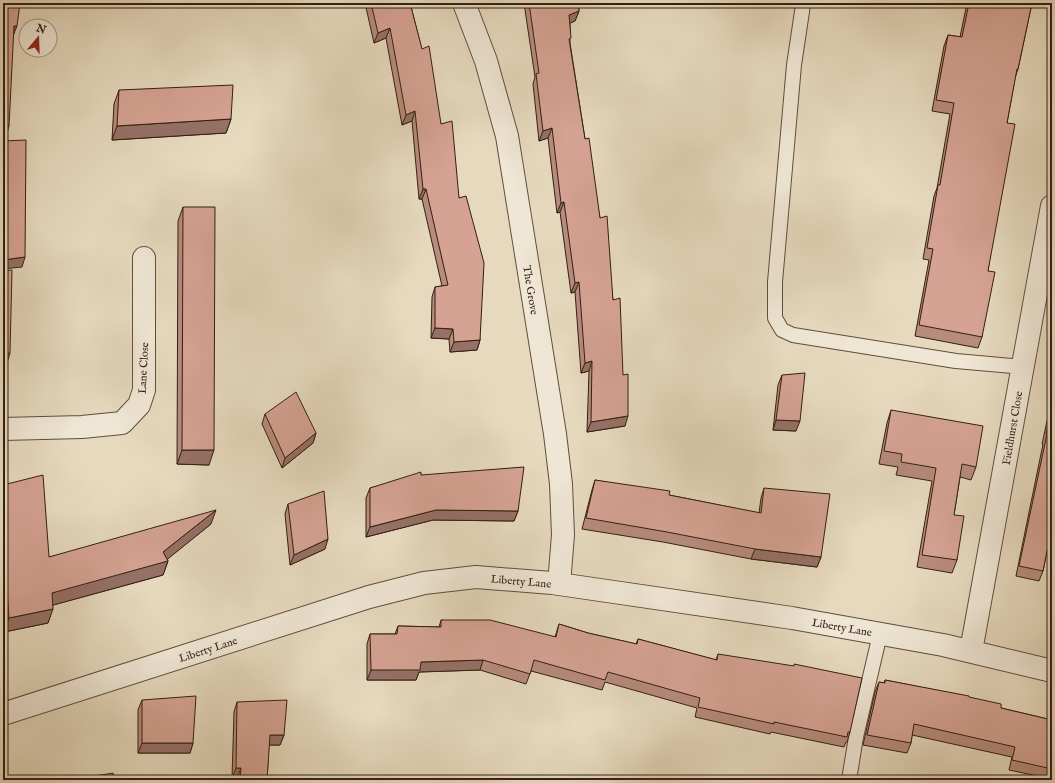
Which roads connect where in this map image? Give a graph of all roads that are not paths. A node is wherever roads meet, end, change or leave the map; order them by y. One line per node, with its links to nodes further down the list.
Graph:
1 (464, 3): 7 (street, The Grove)
2 (803, 5): 5 (lane)
3 (1052, 206): 5 (street, Fieldhurst Close)
4 (144, 258): 6 (street, Lane Close)
5 (1023, 367): 9 (street, Fieldhurst Close)
6 (3, 429)
7 (559, 584): 8 (street, Liberty Lane); 11 (street, Liberty Lane)
8 (880, 634): 9 (street, Liberty Lane); 12 (lane)
9 (971, 651): 10 (street, Liberty Lane)
10 (1052, 671)
11 (3, 714)
12 (849, 780)

